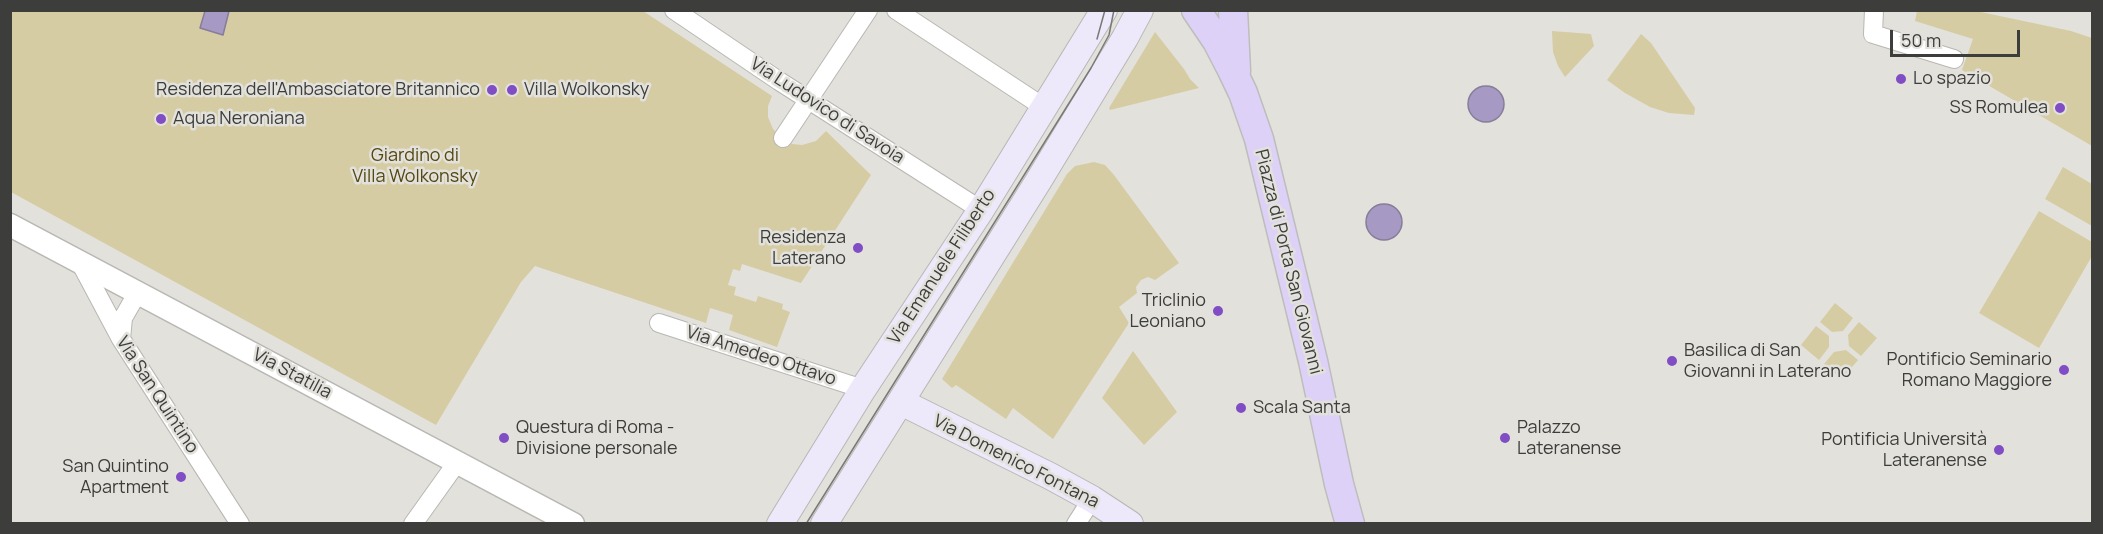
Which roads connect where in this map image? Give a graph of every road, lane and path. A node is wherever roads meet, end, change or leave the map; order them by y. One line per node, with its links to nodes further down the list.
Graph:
1 (674, 10): 11 (street, Via Ludovico di Savoia)
2 (868, 10): 11 (street)
3 (896, 10): 12 (street)
4 (1104, 10): 12 (main road, Via Emanuele Filiberto)
5 (1140, 10): 21 (main road, Via Emanuele Filiberto)
6 (1196, 10): 10 (main road, Piazza di Porta San Giovanni)
7 (1233, 10): 10 (main road, Piazza di Porta San Giovanni)
8 (1874, 10): 9 (street)
9 (1954, 59)
10 (1236, 79): 23 (main road, Piazza di Porta San Giovanni)
11 (809, 100): 13 (street); 14 (street, Via Ludovico di Savoia)
12 (1045, 108): 14 (main road, Via Emanuele Filiberto)
13 (783, 138)
14 (981, 210): 20 (main road, Via Emanuele Filiberto)
15 (10, 225): 16 (street, Via Statilia)
16 (80, 262): 17 (street, Via Statilia); 19 (street, Via San Quintino)
17 (138, 292): 19 (street); 22 (street, Via Statilia)
18 (659, 323): 20 (street, Via Amedeo Ottavo)
19 (121, 339): 25 (street, Via San Quintino)
20 (863, 388): 28 (main road, Via Emanuele Filiberto)
21 (901, 402): 24 (main road, Via Domenico Fontana); 29 (main road, Via Emanuele Filiberto)
22 (458, 461): 26 (street); 27 (street, Via Statilia)
23 (1339, 484): 32 (main road); 33 (main road)
24 (1092, 499): 30 (street); 31 (main road, Via Domenico Fontana)
25 (240, 524)
26 (413, 524)
27 (573, 524)
28 (780, 524)
29 (824, 524)
30 (1076, 524)
31 (1130, 524)
32 (1339, 524)
33 (1350, 524)

